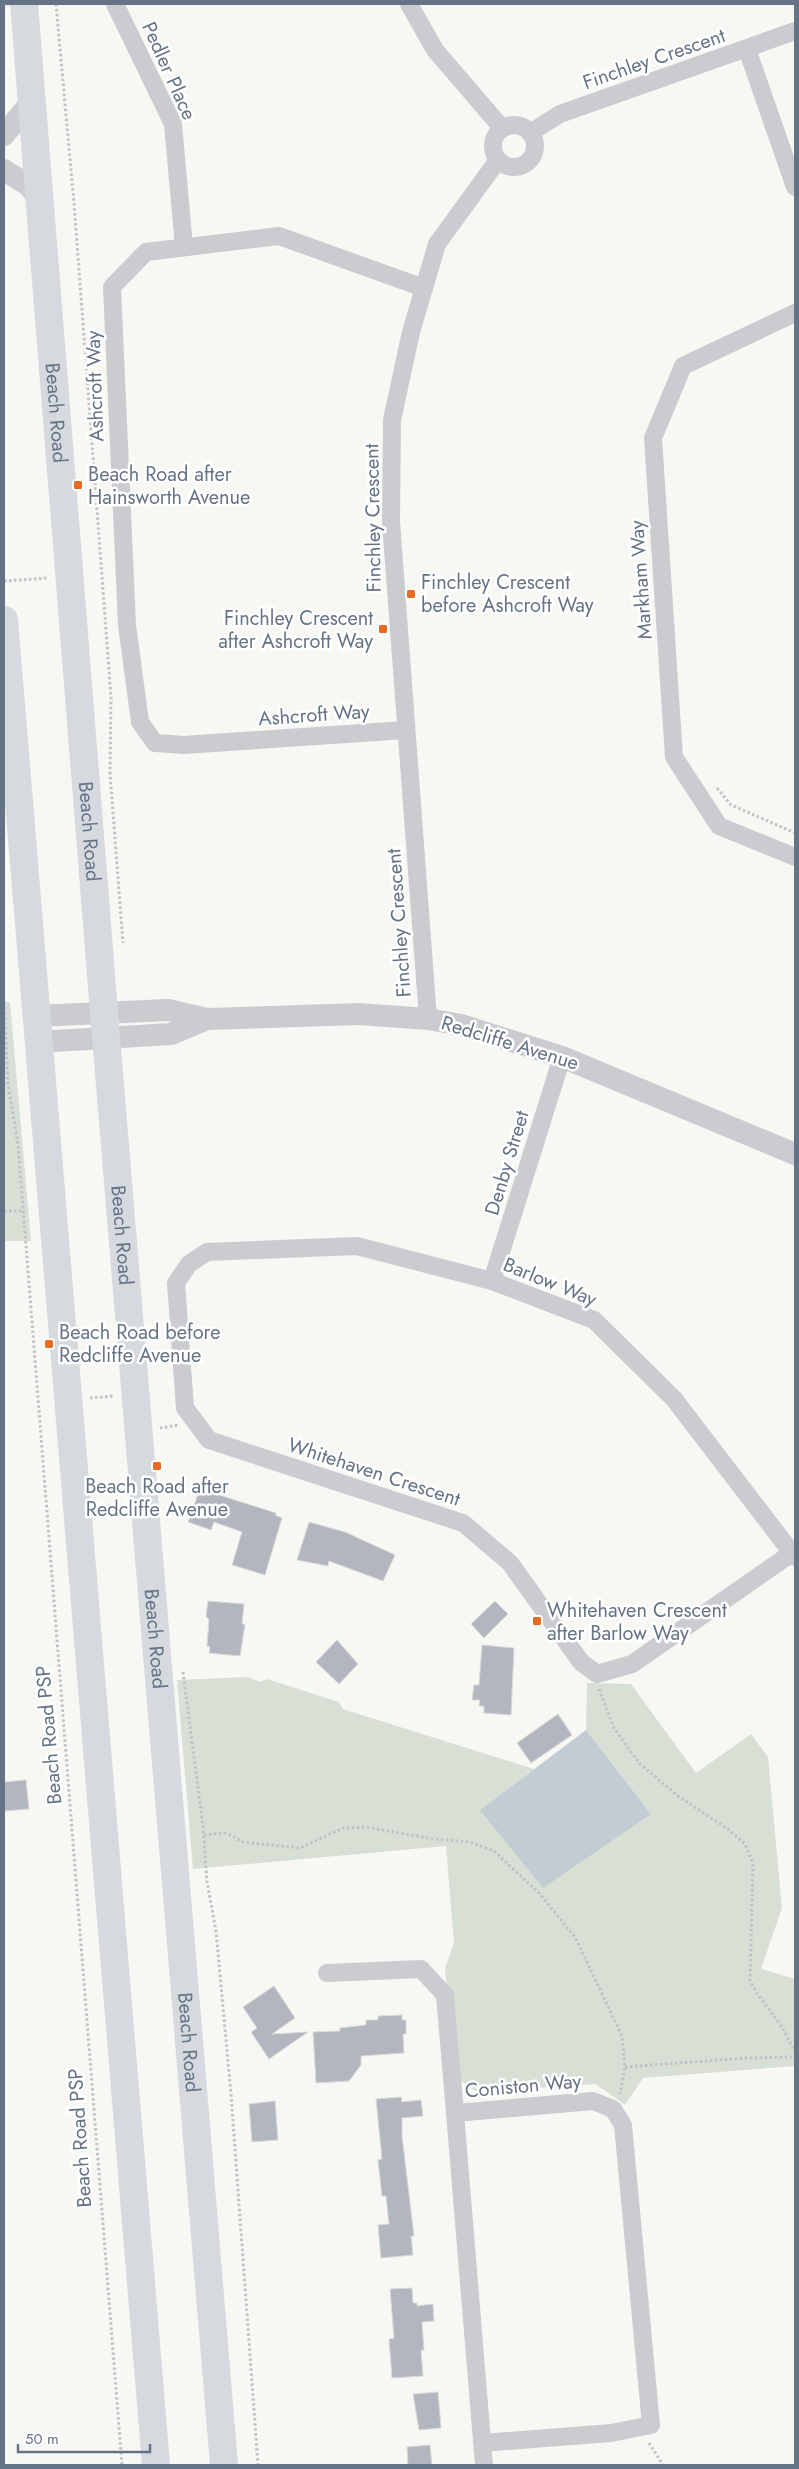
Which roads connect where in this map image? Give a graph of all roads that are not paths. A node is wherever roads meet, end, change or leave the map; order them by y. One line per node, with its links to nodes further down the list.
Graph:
1 (24, 4): 6 (main road, Beach Road)
2 (115, 4): 14 (street, Pedler Place)
3 (409, 4): 7 (street)
4 (795, 31): 5 (street, Finchley Crescent)
5 (747, 50): 8 (street, Finchley Crescent); 12 (street)
6 (32, 101): 9 (street); 13 (main road, Beach Road)
7 (502, 128): 8 (street); 10 (street)
8 (530, 133): 10 (street)
9 (4, 135)
10 (498, 160): 15 (street, Finchley Crescent)
11 (4, 170): 13 (street)
12 (795, 187)
13 (40, 200): 21 (main road, Beach Road)
14 (184, 247): 15 (street, Ashcroft Way); 18 (street, Ashcroft Way)
15 (424, 288): 18 (street, Finchley Crescent)
16 (795, 313): 19 (street, Markham Way)
17 (4, 620): 22 (main road)
18 (406, 730): 20 (street, Finchley Crescent)
19 (795, 857)
20 (428, 1019): 21 (street, Redcliffe Avenue); 23 (street, Redcliffe Avenue)
21 (105, 1025): 22 (street, Redcliffe Avenue); 32 (main road, Beach Road)
22 (37, 1029): 31 (main road)
23 (562, 1057): 24 (street, Redcliffe Avenue); 26 (street, Denby Street)
24 (795, 1154)
25 (189, 1264): 26 (street, Barlow Way); 27 (street, Whitehaven Crescent)
26 (492, 1281): 27 (street, Barlow Way)
27 (794, 1555)
28 (327, 1973): 29 (street)
29 (456, 2113): 30 (street, Coniston Way); 30 (street, Coniston Way)
30 (482, 2443): 33 (street, Coniston Way)
31 (156, 2465)
32 (224, 2465)
33 (484, 2465)

